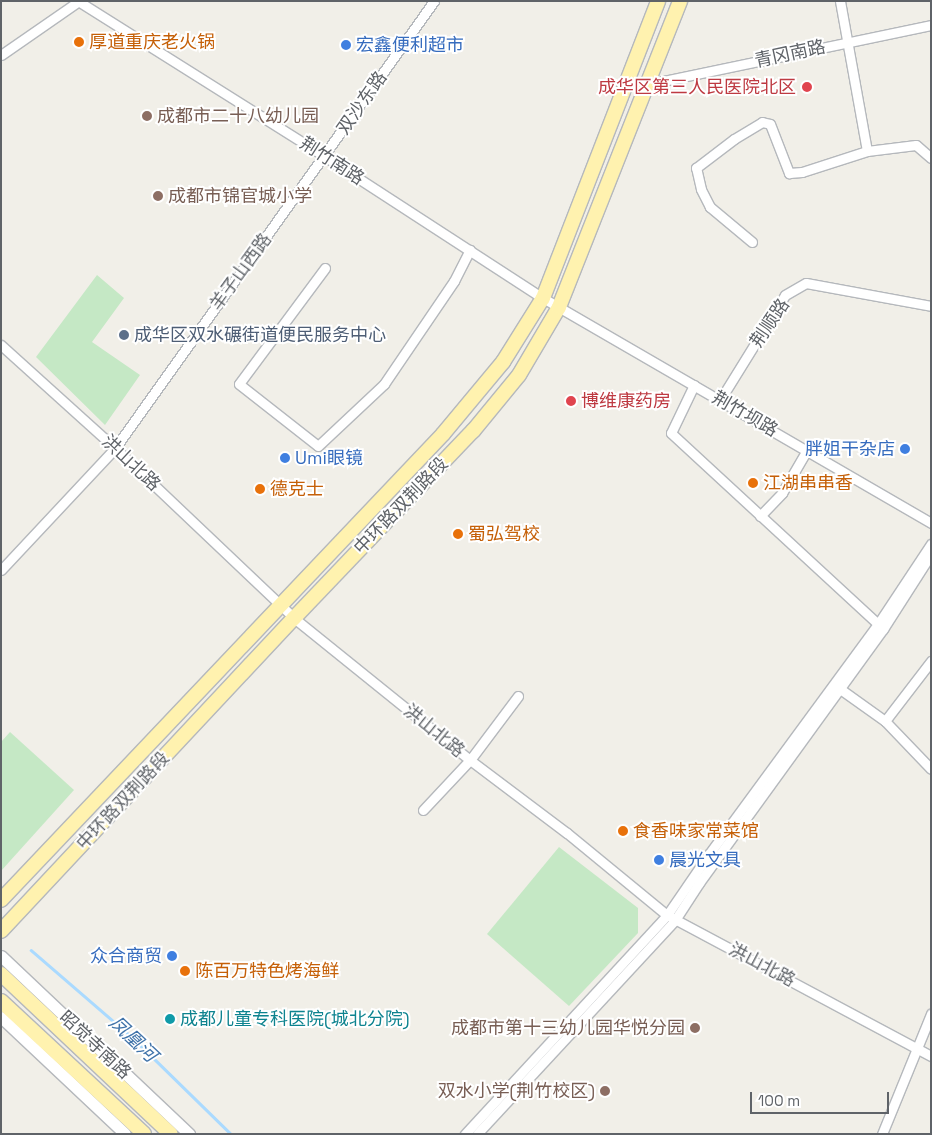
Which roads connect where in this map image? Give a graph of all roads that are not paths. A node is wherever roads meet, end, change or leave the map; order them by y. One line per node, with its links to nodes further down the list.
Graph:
1 (78, 1): 8 (street); 11 (street, 荆竹南路)
2 (434, 1): 11 (street, 双沙东路)
3 (658, 1): 16 (main road, 中环路双荆路段)
4 (680, 1): 9 (main road, 中环路双荆路段)
5 (840, 1): 7 (street)
6 (931, 25): 7 (street, 青冈南路)
7 (848, 41): 9 (street, 青冈南路); 10 (street)
8 (1, 55)
9 (649, 84): 18 (main road, 中环路双荆路段)
10 (867, 151): 12 (street); 13 (street)
11 (324, 156): 14 (street, 荆竹南路); 22 (street, 羊子山西路)
12 (931, 158)
13 (752, 242)
14 (470, 250): 15 (street); 16 (street, 荆竹南路)
15 (325, 268)
16 (543, 298): 18 (street, 荆竹南路); 29 (main road, 中环路双荆路段)
17 (931, 306): 21 (street, 荆顺路)
18 (559, 307): 20 (street, 荆竹坝路); 30 (main road, 中环路双荆路段)
19 (1, 345): 22 (street, 洪山北路)
20 (694, 385): 21 (street, 荆竹坝路); 24 (street)
21 (720, 400): 23 (street, 荆竹坝路)
22 (115, 448): 28 (street, 羊子山西路); 29 (street, 洪山北路)
23 (806, 450): 24 (street); 25 (street, 荆竹坝路)
24 (760, 516): 31 (street)
25 (931, 523)
26 (931, 544): 31 (street)
27 (931, 554): 33 (street)
28 (1, 570)
29 (280, 605): 30 (street, 洪山北路); 39 (main road, 中环路双荆路段)
30 (294, 618): 36 (street, 洪山北路); 41 (main road, 中环路双荆路段)
31 (878, 624): 33 (street)
32 (931, 661): 35 (street)
33 (837, 687): 35 (street); 40 (street)
34 (518, 696): 36 (street)
35 (885, 721): 37 (street)
36 (470, 760): 38 (street); 40 (street, 洪山北路)
37 (931, 769)
38 (423, 810)
39 (1, 900)
40 (671, 917): 47 (street, 洪山北路); 49 (street)
41 (1, 932)
42 (1, 956): 53 (street, 昭觉寺南路)
43 (1, 974): 52 (main road, 昭觉寺南路)
44 (1, 1001): 51 (main road, 昭觉寺南路)
45 (931, 1014): 47 (street)
46 (1, 1017): 50 (street)
47 (916, 1049): 48 (street, 洪山北路); 54 (street)
48 (931, 1056)
49 (472, 1132)
50 (125, 1134)
51 (144, 1134)
52 (171, 1134)
53 (189, 1134)
54 (882, 1134)

